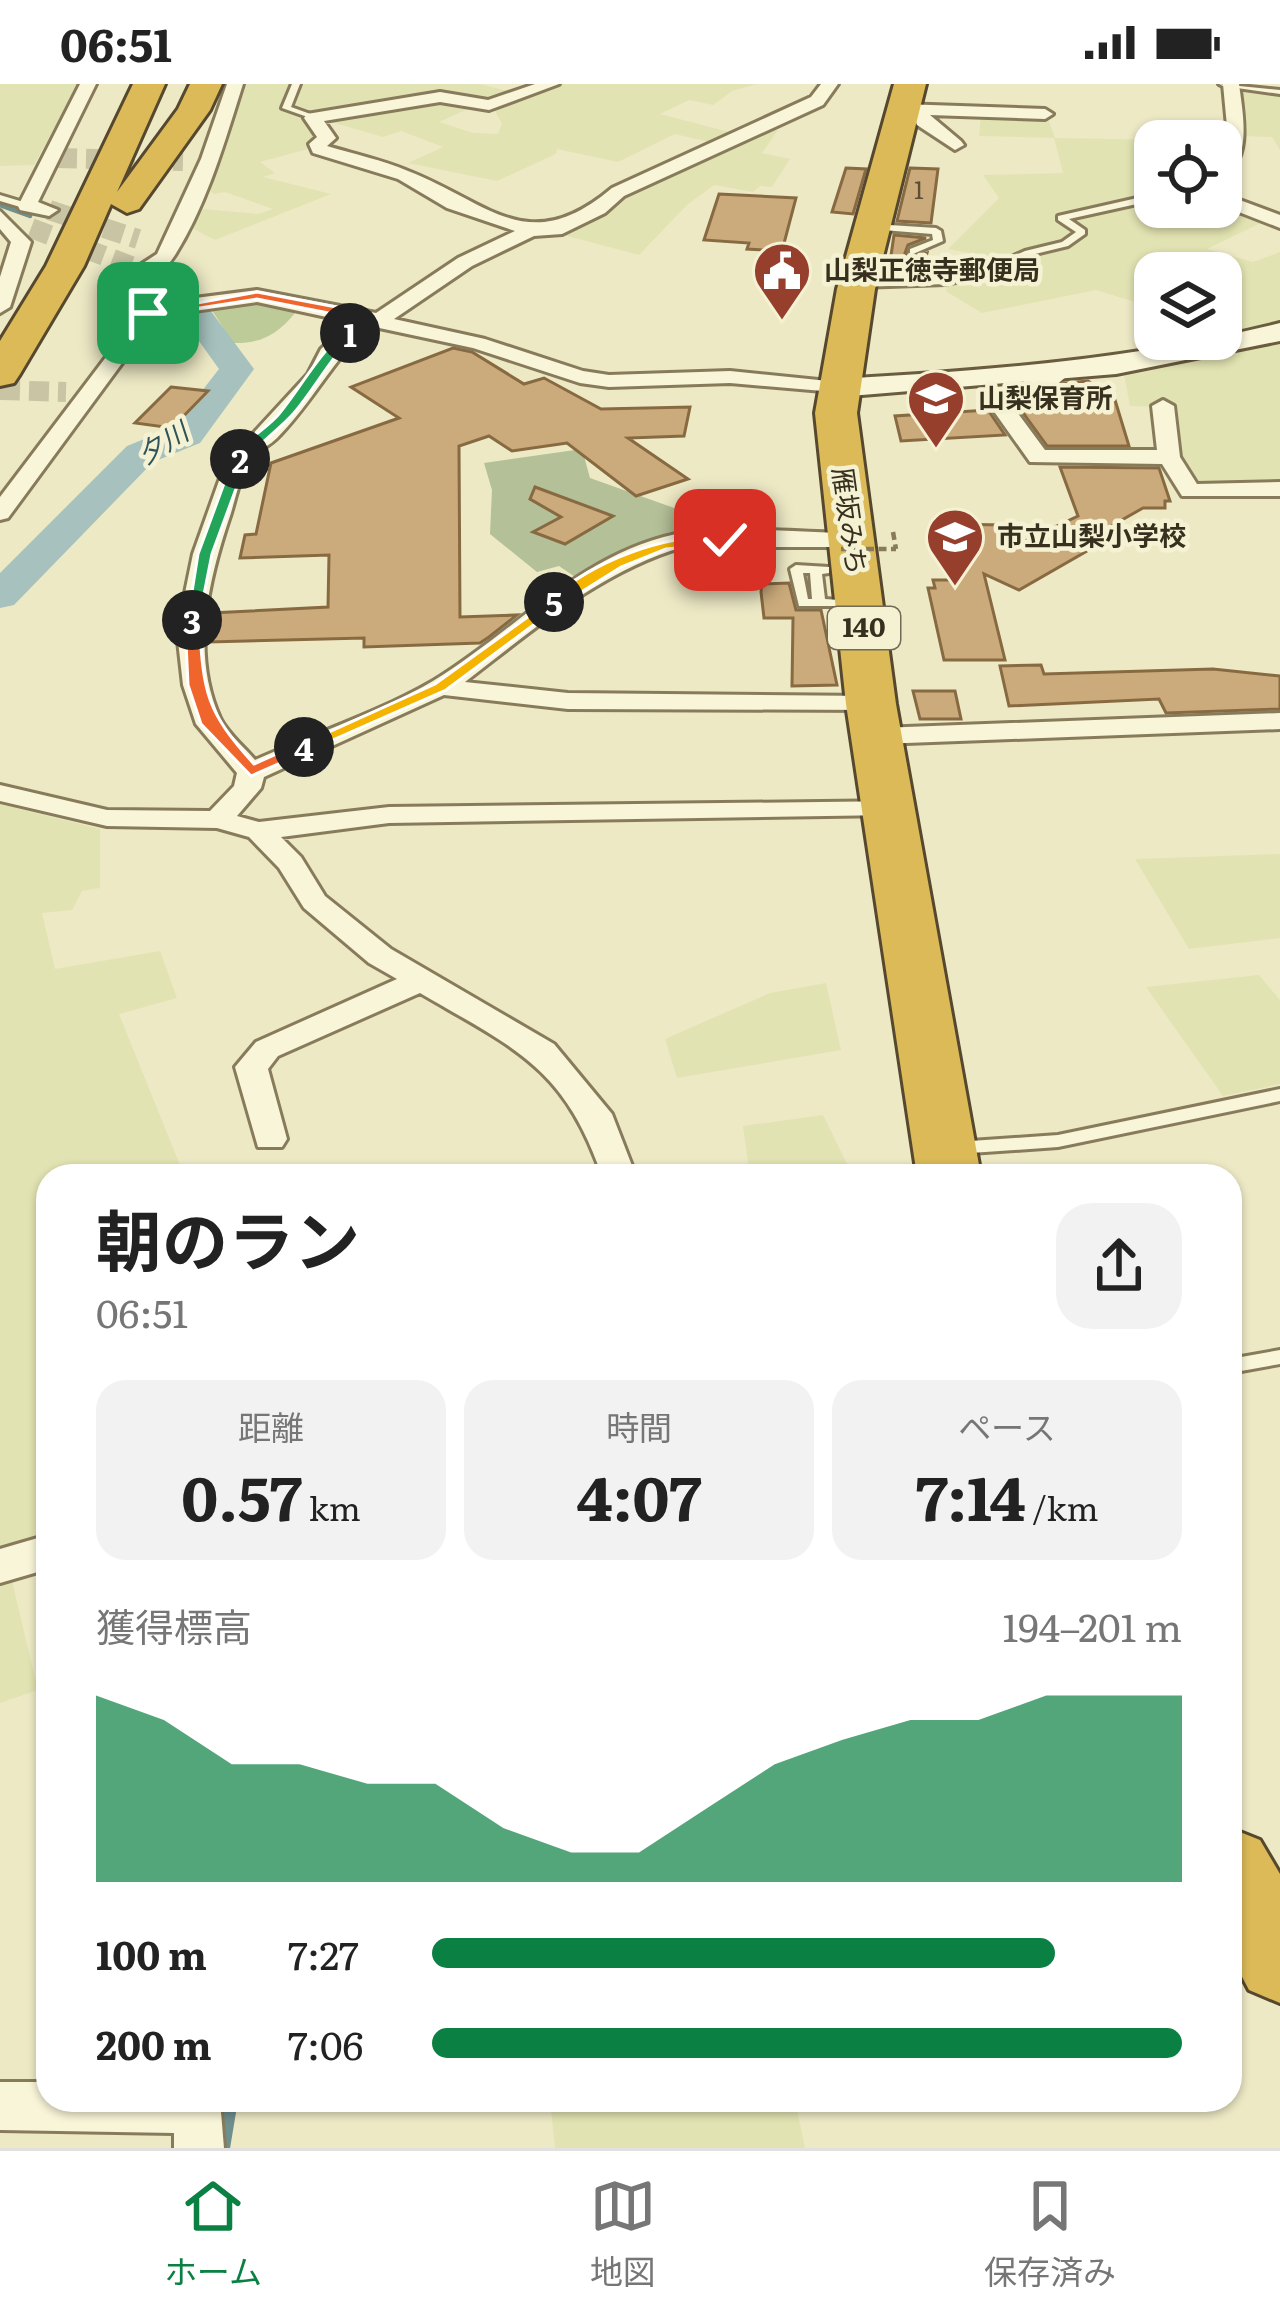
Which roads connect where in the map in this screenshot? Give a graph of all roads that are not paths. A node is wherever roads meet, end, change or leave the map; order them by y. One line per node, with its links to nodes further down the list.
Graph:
1 (88, 84): 20 (street)
2 (114, 84): 34 (highway)
3 (149, 84): 34 (highway)
4 (206, 84): 34 (highway)
5 (235, 84): 16 (street)
6 (296, 84): 13 (lane)
7 (551, 84): 13 (street)
8 (830, 84): 26 (street)
9 (1228, 85): 10 (lane); 14 (street)
10 (1280, 92)
11 (911, 101): 12 (street); 15 (street); 28 (highway, 雁坂みち / 140)
12 (1045, 114)
13 (313, 118): 26 (street)
14 (1234, 120)
15 (955, 145)
16 (210, 159): 17 (street); 31 (street)
17 (182, 160)
18 (0, 198): 20 (lane)
19 (1134, 202): 28 (lane)
20 (27, 206): 22 (street)
21 (1242, 207): 24 (street)
22 (49, 210)
23 (0, 216): 25 (street); 30 (street)
24 (1280, 222)
25 (31, 228)
26 (531, 230): 32 (street)
27 (190, 283): 29 (street)
28 (860, 284): 36 (highway, 雁坂みち / 140)
29 (257, 296): 31 (street); 32 (street)
30 (0, 307)
31 (134, 310): 38 (street)
32 (374, 318): 36 (street); 47 (street)
33 (1280, 332): 35 (street)
34 (7, 355)
35 (1062, 371): 36 (street); 40 (street)
36 (838, 388): 43 (highway, 雁坂みち / 140)
37 (66, 392): 38 (street)
38 (91, 392): 42 (street)
39 (1163, 406): 40 (street)
40 (1169, 457): 41 (street)
41 (1280, 489)
42 (0, 513)
43 (850, 569): 44 (street); 45 (highway, 雁坂みち / 140)
44 (441, 687): 45 (street); 47 (street)
45 (876, 720): 46 (street); 49 (highway, 雁坂みち / 140)
46 (1280, 721)
47 (251, 772): 50 (street)
48 (0, 793): 50 (street)
49 (891, 807): 51 (street); 55 (highway, 雁坂みち / 140)
50 (218, 820): 51 (street)
51 (259, 831): 52 (street)
52 (419, 981): 54 (street); 56 (street)
53 (1280, 1094): 55 (lane)
54 (270, 1139)
55 (947, 1162)
56 (615, 1164)
57 (1280, 1357): 58 (lane)
58 (1242, 1364)
59 (36, 1556): 60 (street)
60 (0, 1566)
61 (1242, 1892): 62 (highway)
62 (1269, 1947)
63 (0, 2106): 64 (street)
64 (36, 2108)
65 (94, 2112): 66 (street)
66 (204, 2119)

